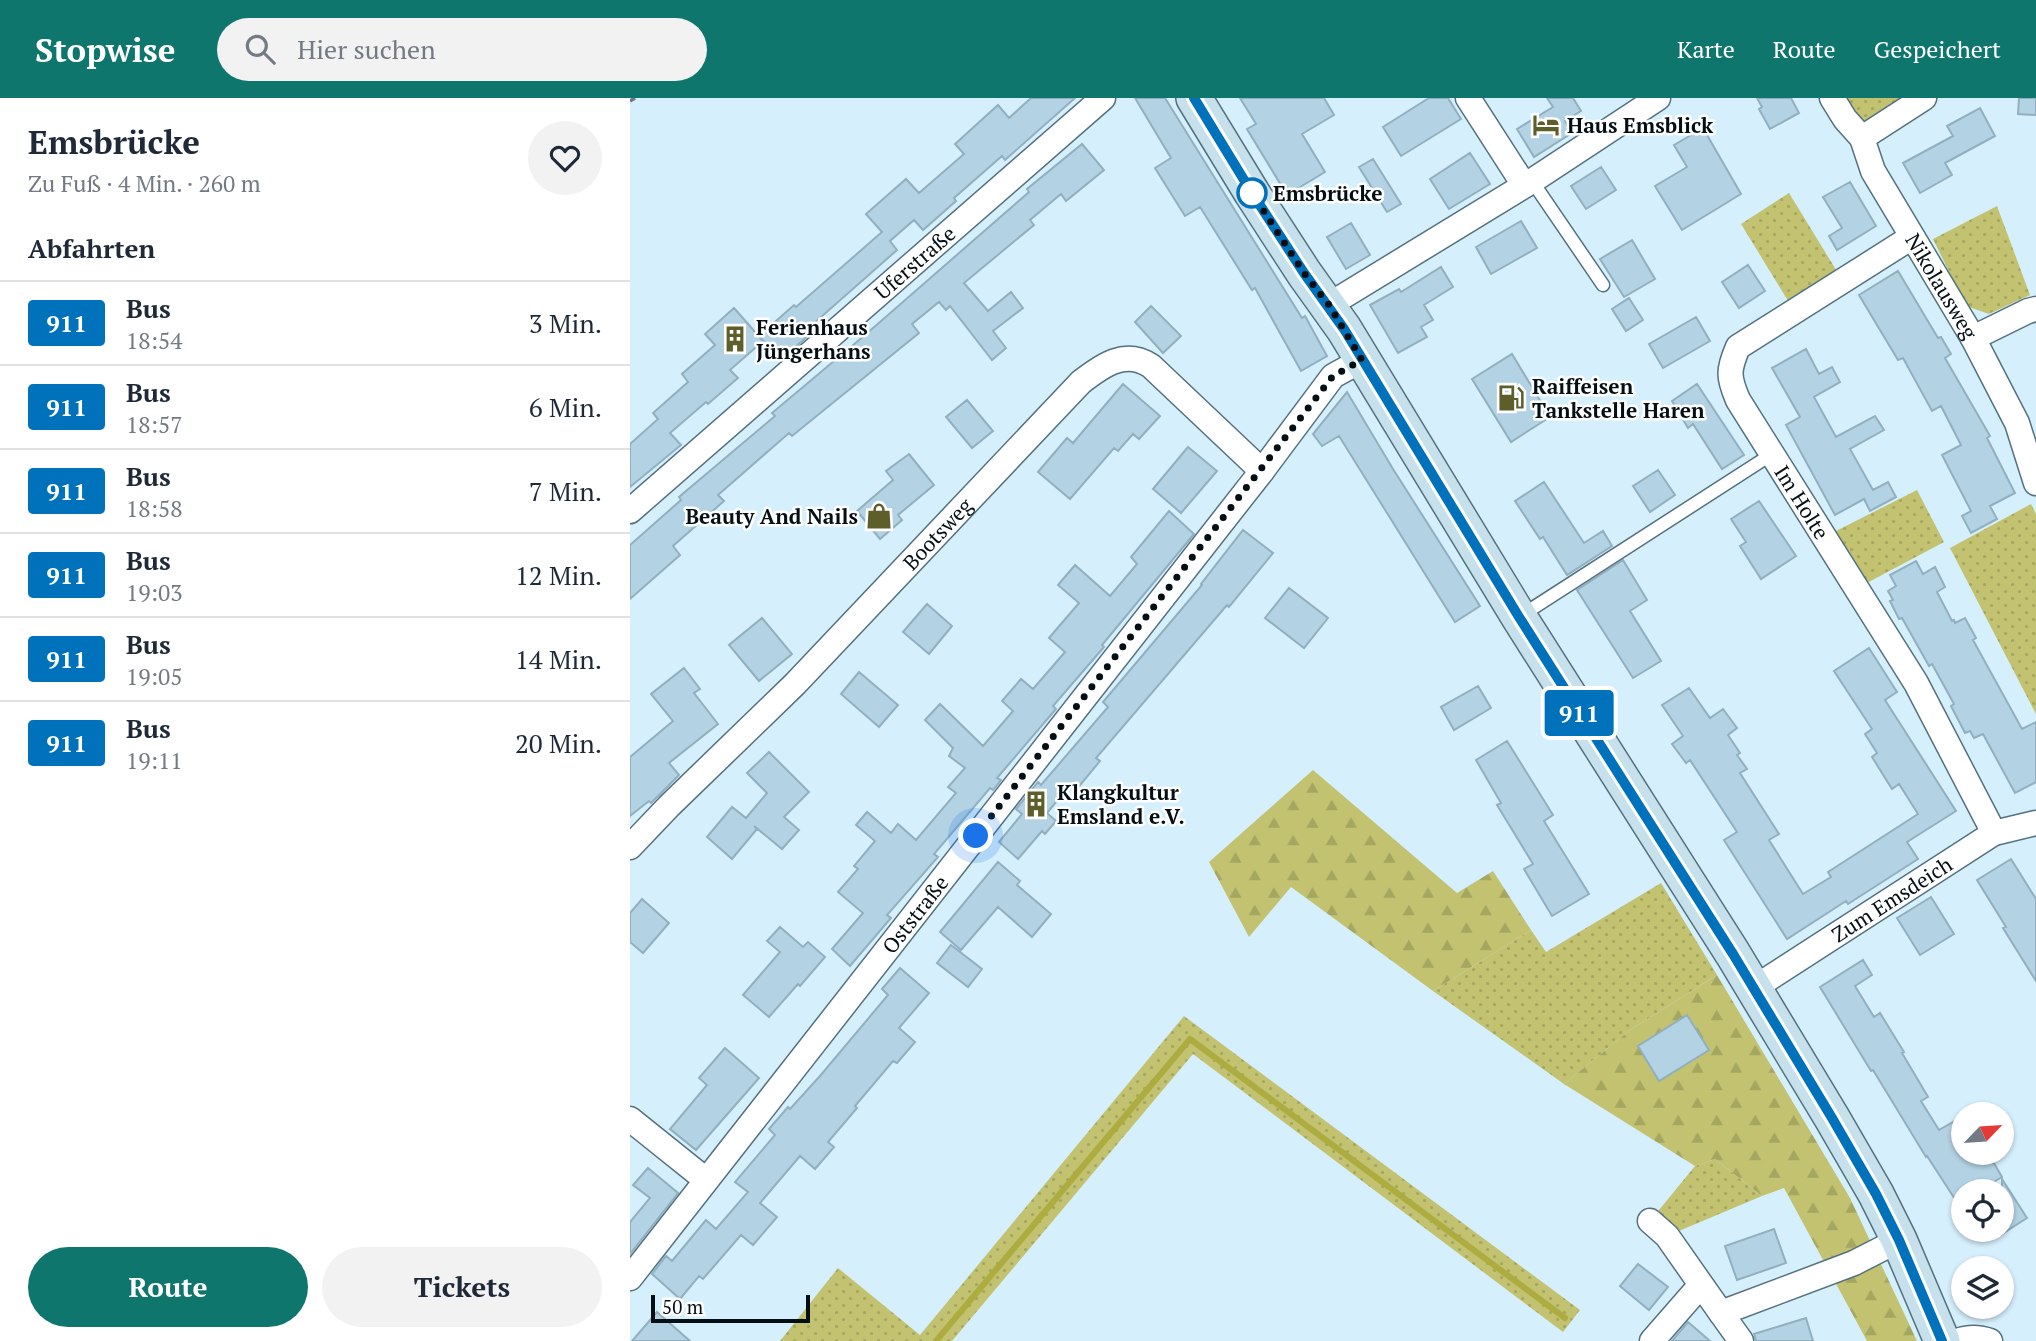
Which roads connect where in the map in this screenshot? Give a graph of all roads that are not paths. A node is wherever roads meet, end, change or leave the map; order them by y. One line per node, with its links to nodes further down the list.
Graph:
1 (1103, 98): 18 (street, Uferstraße)
2 (1194, 98): 11 (street)
3 (1468, 98): 8 (street)
4 (1658, 98): 8 (street)
5 (1832, 98): 7 (street, Nikolausweg)
6 (1924, 98): 7 (street)
7 (1862, 138): 9 (street, Nikolausweg)
8 (1528, 183): 10 (lane); 11 (street)
9 (1912, 237): 13 (street, Nikolausweg); 15 (street, Im Holte)
10 (1603, 285)
11 (1329, 305): 14 (street)
12 (2036, 310): 13 (street)
13 (1973, 338): 17 (street, Nikolausweg)
14 (1362, 360): 16 (street, Oststraße); 19 (street)
15 (1772, 454): 19 (lane); 21 (street, Im Holte)
16 (1262, 471): 22 (street, Bootsweg); 25 (street, Oststraße)
17 (2036, 483)
18 (630, 511)
19 (1519, 617): 23 (street)
20 (2034, 826): 21 (street, Zum Emsdeich)
21 (1994, 832): 23 (street, Zum Emsdeich)
22 (630, 847)
23 (1754, 988): 27 (street)
24 (630, 1119): 25 (street)
25 (706, 1180): 28 (street, Oststraße)
26 (1650, 1221): 29 (street)
27 (1899, 1240): 30 (street); 33 (street)
28 (630, 1278)
29 (1700, 1286): 30 (street); 31 (street)
30 (1721, 1313): 32 (street)
31 (1652, 1341)
32 (1741, 1341)
33 (1942, 1341)
34 (1957, 1341): 35 (street)
35 (1990, 1341)

